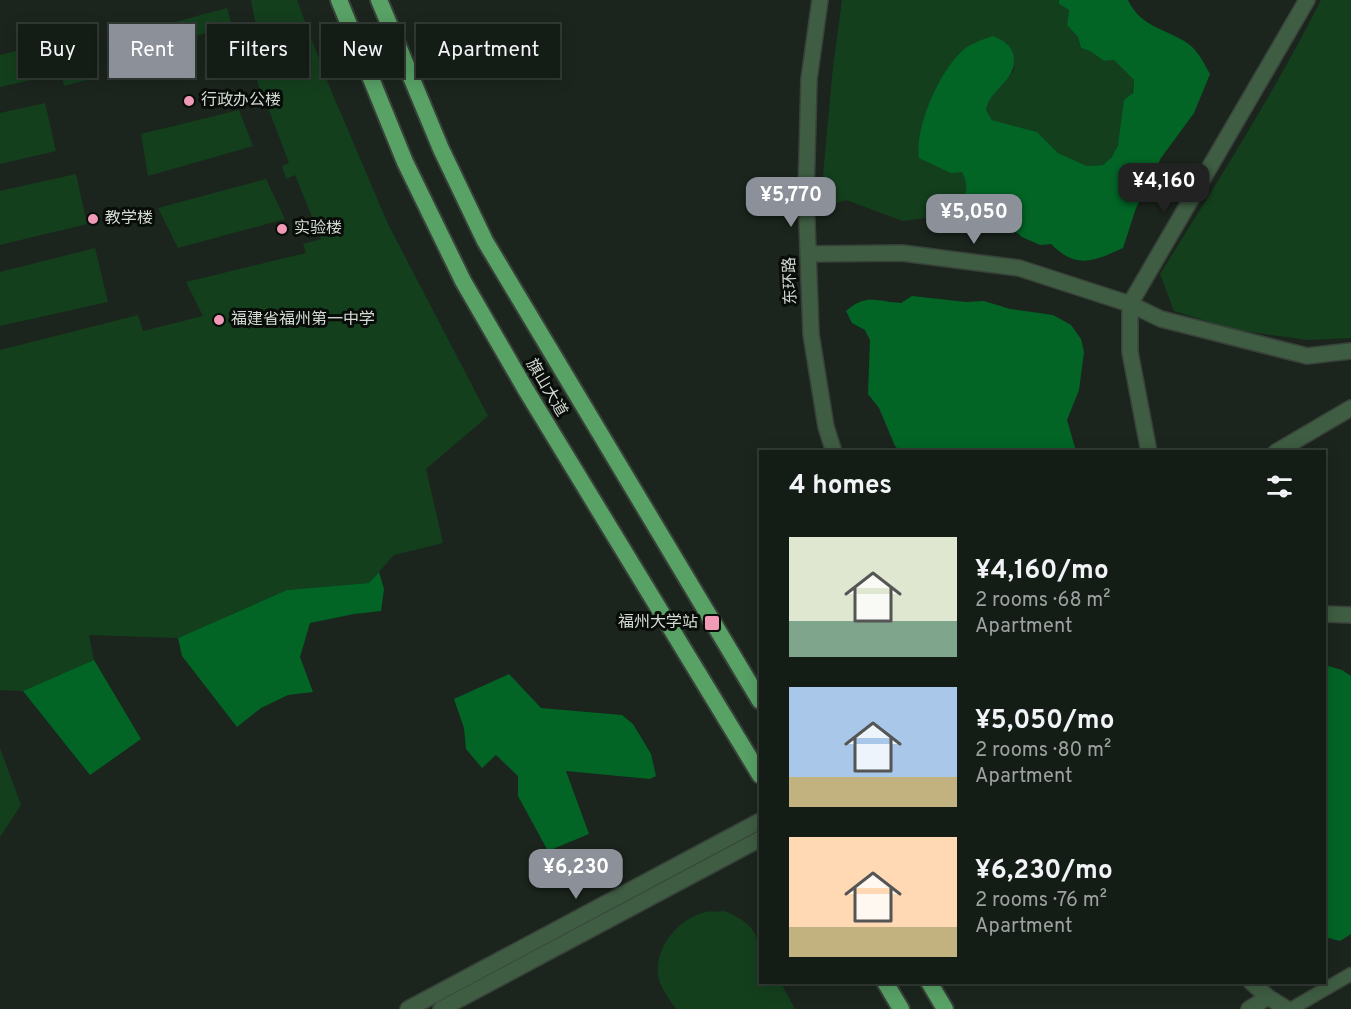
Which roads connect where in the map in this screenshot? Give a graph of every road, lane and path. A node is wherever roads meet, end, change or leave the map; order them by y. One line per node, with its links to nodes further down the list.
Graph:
1 (339, 0): 15 (highway, 旗山大道)
2 (379, 0): 14 (highway, 旗山大道)
3 (820, 0): 5 (street, 东环路)
4 (1307, 0): 6 (street)
5 (808, 254): 6 (street); 9 (street, 东环路)
6 (1130, 304): 7 (street); 10 (street)
7 (1351, 351)
8 (1351, 408): 11 (street)
9 (833, 450)
10 (1149, 450)
11 (1279, 450)
12 (1326, 614): 13 (street)
13 (1351, 615)
14 (759, 699)
15 (759, 773)
16 (759, 822): 23 (street)
17 (759, 840): 24 (street)
18 (1351, 974): 29 (street)
19 (886, 984): 25 (highway)
20 (930, 984): 26 (highway)
21 (1253, 984): 22 (street)
22 (1268, 997): 27 (street); 28 (street)
23 (408, 1009)
24 (441, 1009)
25 (901, 1009)
26 (945, 1009)
27 (1249, 1009)
28 (1287, 1009)
29 (1291, 1009)

